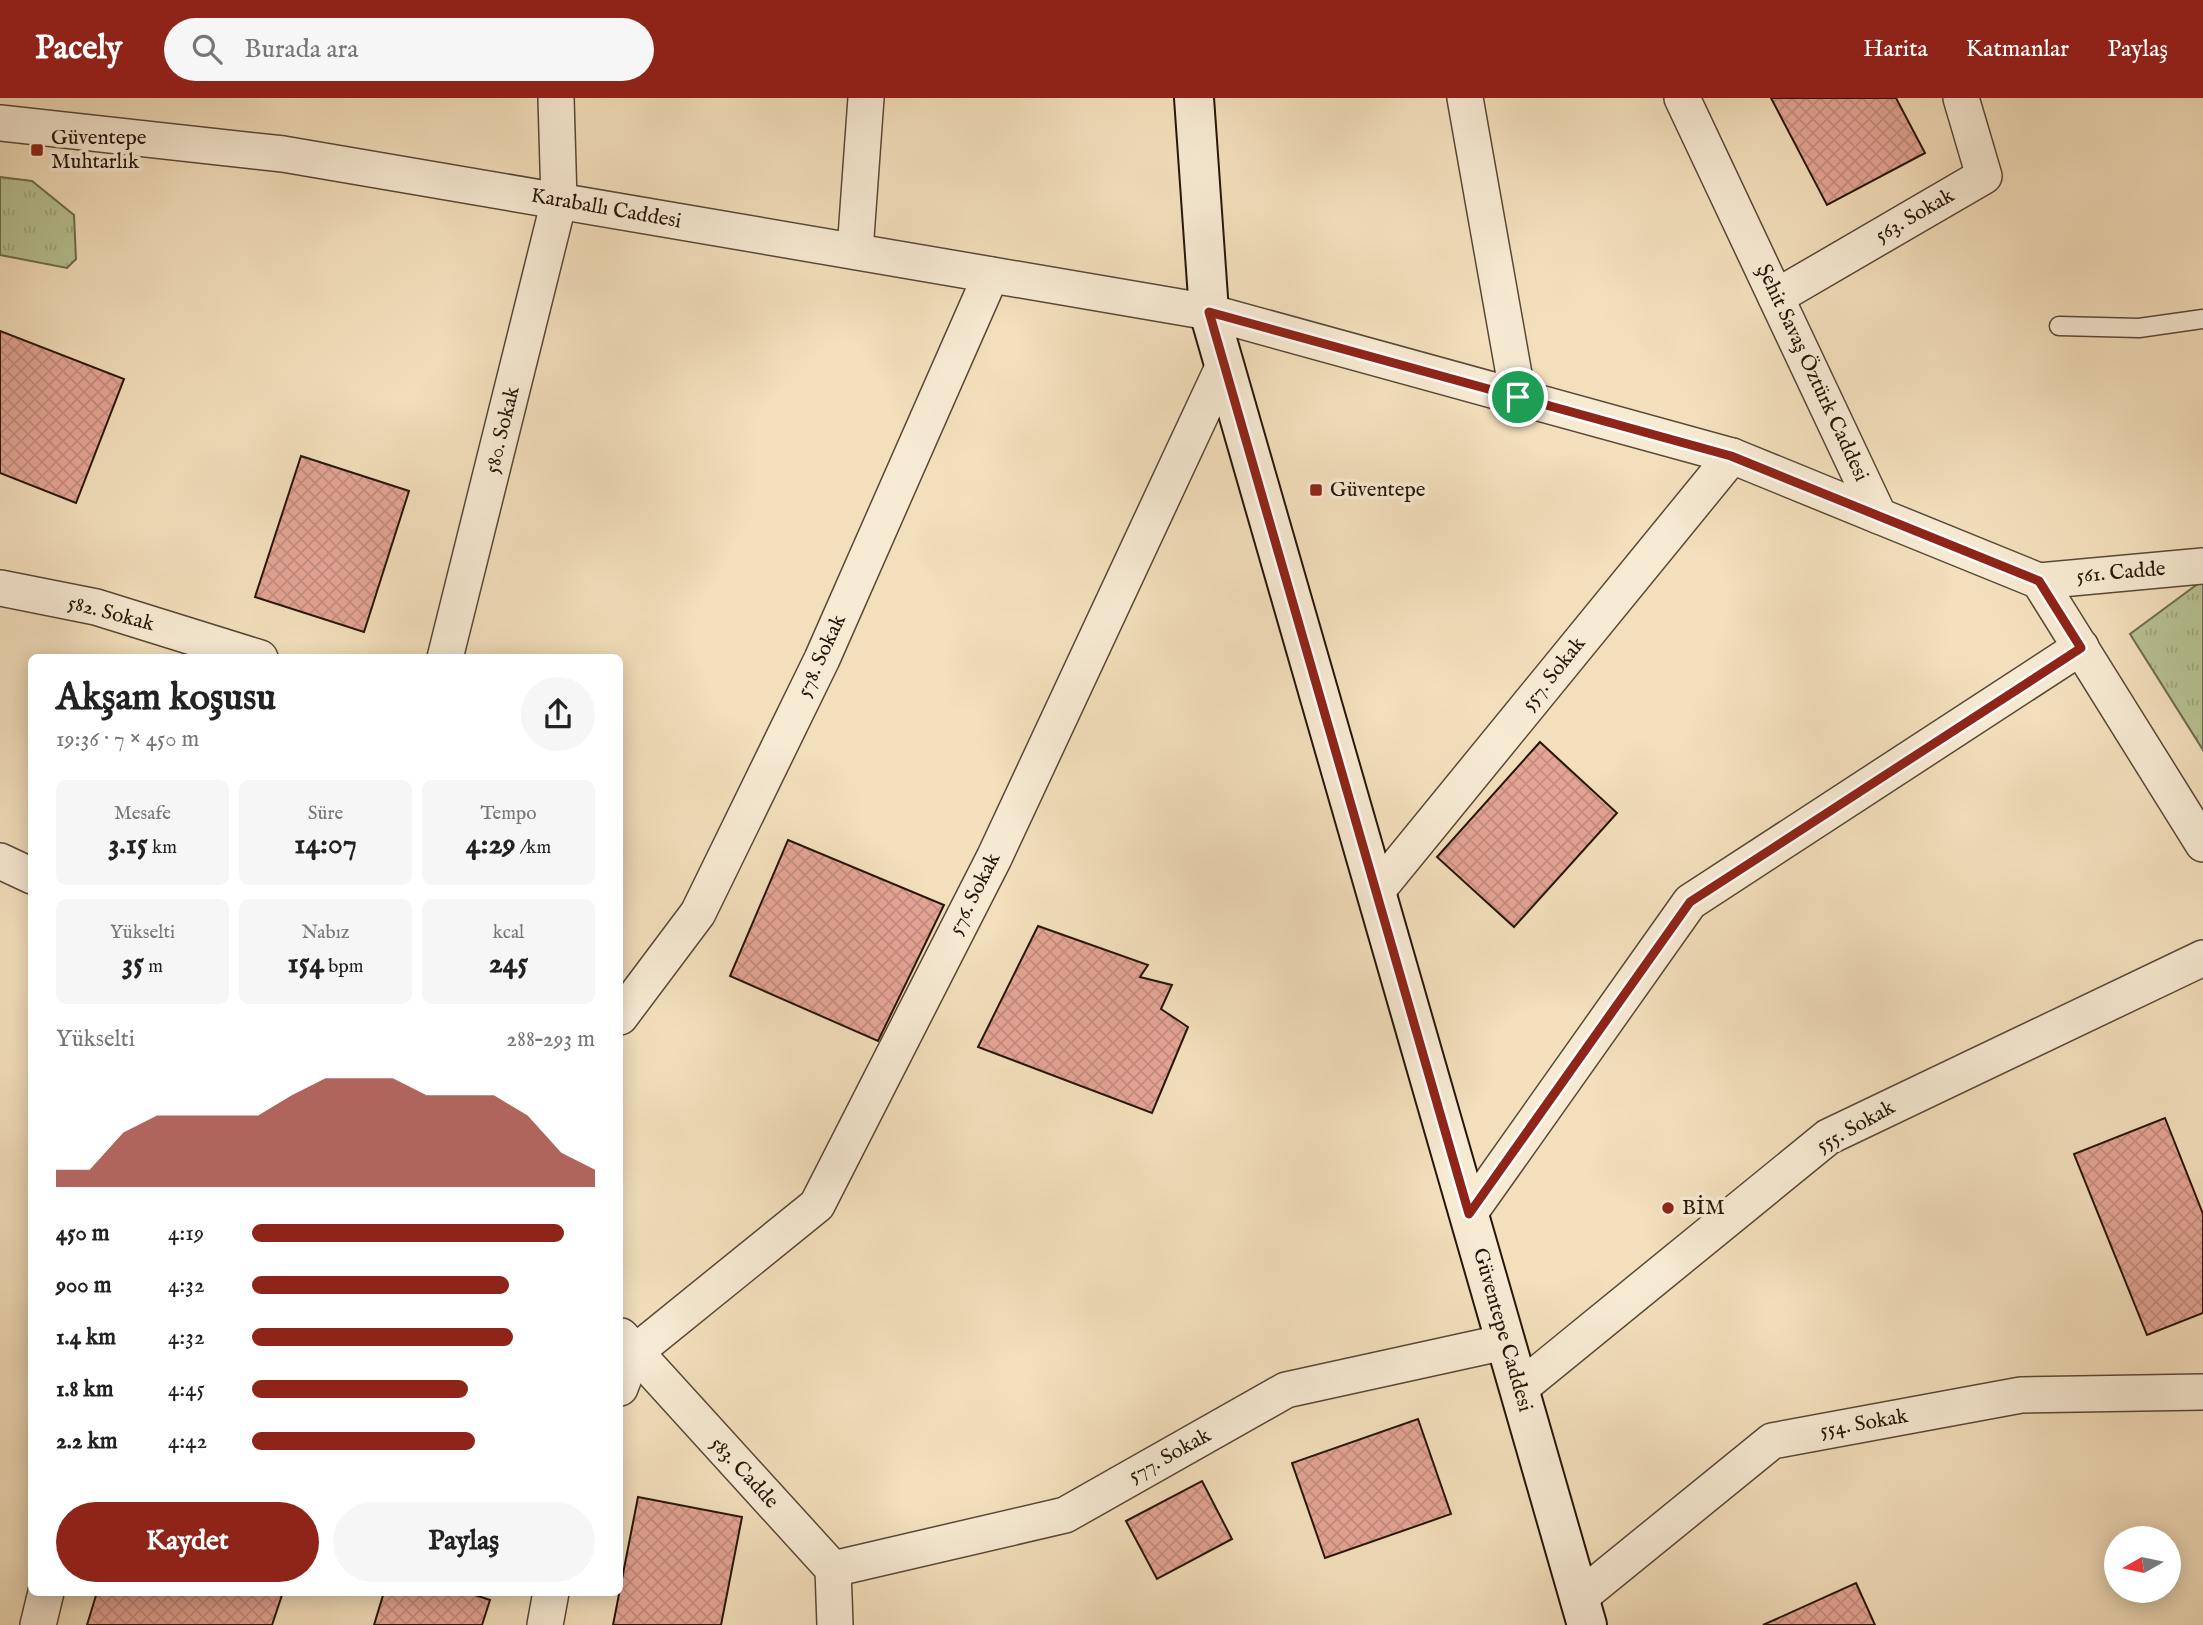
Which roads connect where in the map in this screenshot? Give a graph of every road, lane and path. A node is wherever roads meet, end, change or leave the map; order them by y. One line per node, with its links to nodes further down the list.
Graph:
1 (556, 98): 8 (street, 580. Sokak)
2 (866, 98): 9 (street)
3 (1194, 98): 12 (street, Güventepe Caddesi)
4 (1465, 98): 16 (street)
5 (1682, 98): 11 (street, Şehit Savaş Öztürk Caddesi)
6 (1961, 98): 11 (street, 563. Sokak)
7 (0, 124): 8 (street, Karaballı Caddesi)
8 (559, 201): 9 (street, Karaballı Caddesi); 24 (street, 580. Sokak)
9 (855, 251): 10 (street, Karaballı Caddesi)
10 (991, 275): 12 (street, Karaballı Caddesi); 30 (street, 578. Sokak)
11 (1776, 297): 18 (street, Şehit Savaş Öztürk Caddesi)
12 (1209, 312): 15 (street, Güventepe Caddesi); 16 (street, Karaballı Caddesi)
13 (2203, 319): 14 (lane)
14 (2059, 326)
15 (1224, 365): 28 (street, Güventepe Caddesi); 33 (street, 576. Sokak)
16 (1518, 397): 17 (street, Karaballı Caddesi)
17 (1731, 456): 18 (street, Karaballı Caddesi); 28 (street, 557. Sokak)
18 (1879, 516): 20 (street)
19 (2203, 566): 20 (street, 561. Cadde)
20 (2039, 581): 22 (street)
21 (0, 589): 23 (street, 582. Sokak)
22 (2081, 648): 25 (street); 31 (street)
23 (247, 654)
24 (446, 654)
25 (2203, 844)
26 (0, 861): 27 (street)
27 (28, 874)
28 (1376, 892): 31 (street, Güventepe Caddesi)
29 (2203, 958): 35 (street, 555. Sokak)
30 (623, 1013)
31 (1469, 1214): 32 (street, Güventepe Caddesi)
32 (1505, 1342): 35 (street, Güventepe Caddesi); 37 (street, 577. Sokak)
33 (626, 1344): 34 (street); 37 (street, 583. Cadde)
34 (623, 1366)
35 (1519, 1388): 40 (street, Güventepe Caddesi)
36 (2203, 1392): 40 (street, 554. Sokak)
37 (833, 1569): 43 (street)
38 (45, 1596): 41 (street)
39 (550, 1596): 42 (street)
40 (1583, 1612)
41 (38, 1625)
42 (545, 1625)
43 (835, 1625)

